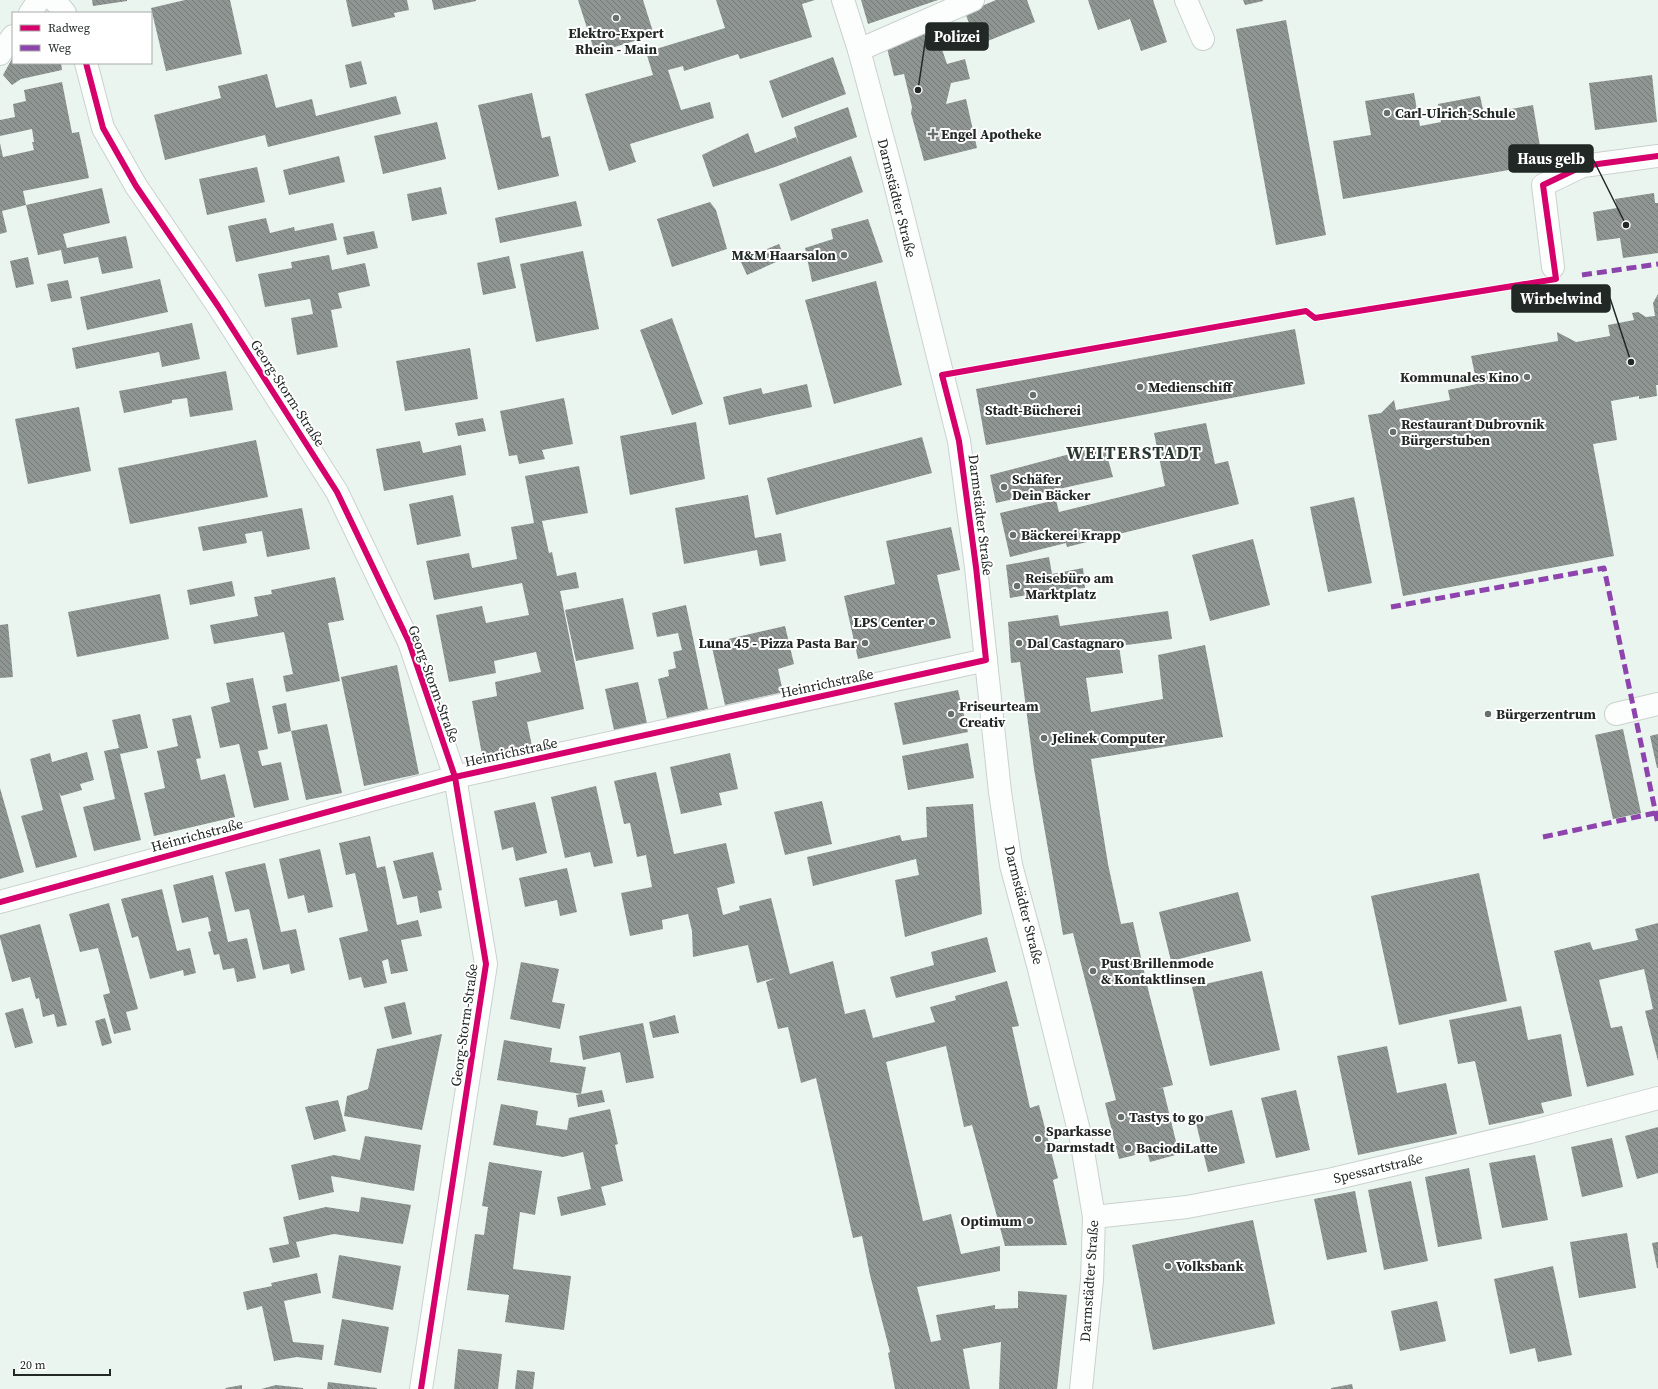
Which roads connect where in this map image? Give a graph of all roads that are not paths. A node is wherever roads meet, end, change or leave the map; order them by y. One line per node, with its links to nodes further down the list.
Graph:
1 (39, 0): 6 (street)
2 (54, 0): 7 (street)
3 (843, 0): 10 (street, Darmstädter Straße)
4 (973, 0): 10 (street)
5 (1186, 0): 9 (street)
6 (31, 12)
7 (64, 12)
8 (12, 37): 11 (street)
9 (1203, 39)
10 (859, 50): 15 (street, Darmstädter Straße)
11 (0, 54)
12 (86, 64): 18 (street, Georg-Storm-Straße)
13 (1658, 156): 14 (street)
14 (1553, 267)
15 (986, 660): 18 (street, Heinrichstraße); 21 (street, Darmstädter Straße)
16 (1658, 704): 17 (street)
17 (1616, 714)
18 (455, 777): 19 (street, Heinrichstraße); 22 (street, Georg-Storm-Straße)
19 (0, 902)
20 (1658, 1098): 21 (street, Spessartstraße)
21 (1094, 1217): 23 (street, Darmstädter Straße)
22 (421, 1389)
23 (1081, 1389)

